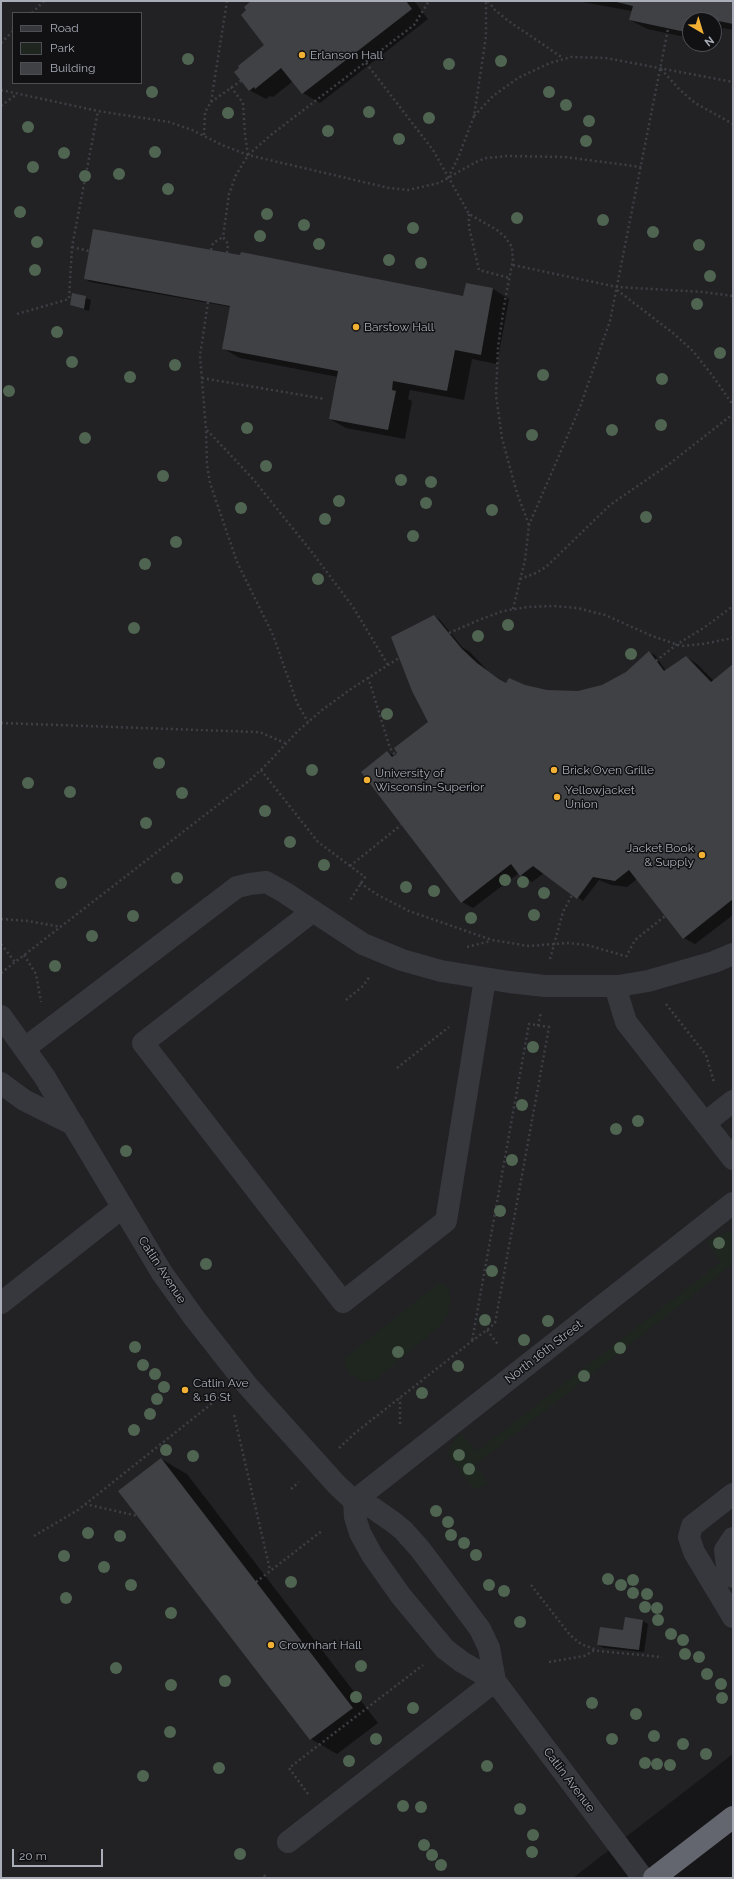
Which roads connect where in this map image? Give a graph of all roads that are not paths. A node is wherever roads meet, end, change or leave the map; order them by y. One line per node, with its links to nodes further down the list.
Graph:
1 (313, 911): 3 (street); 3 (street); 6 (street)
2 (733, 954): 4 (street)
3 (485, 979): 4 (street)
4 (618, 986): 9 (street)
5 (1, 1016): 6 (street, Catlin Avenue)
6 (25, 1048): 10 (street, Catlin Avenue)
7 (1, 1083): 10 (street)
8 (733, 1101): 9 (street)
9 (705, 1123): 11 (street)
10 (74, 1125): 13 (street, Catlin Avenue)
11 (733, 1158)
12 (733, 1203): 16 (street, North 16th Street)
13 (123, 1207): 14 (street); 16 (street, Catlin Avenue)
14 (1, 1303)
15 (733, 1494): 19 (street)
16 (354, 1501): 20 (street, Catlin Avenue); 20 (street, Catlin Avenue)
17 (733, 1538): 18 (street)
18 (733, 1577)
19 (733, 1617)
20 (495, 1681): 22 (street); 23 (street, Catlin Avenue)
21 (733, 1817): 24 (highway)
22 (288, 1842)
23 (643, 1878)
24 (654, 1878)

